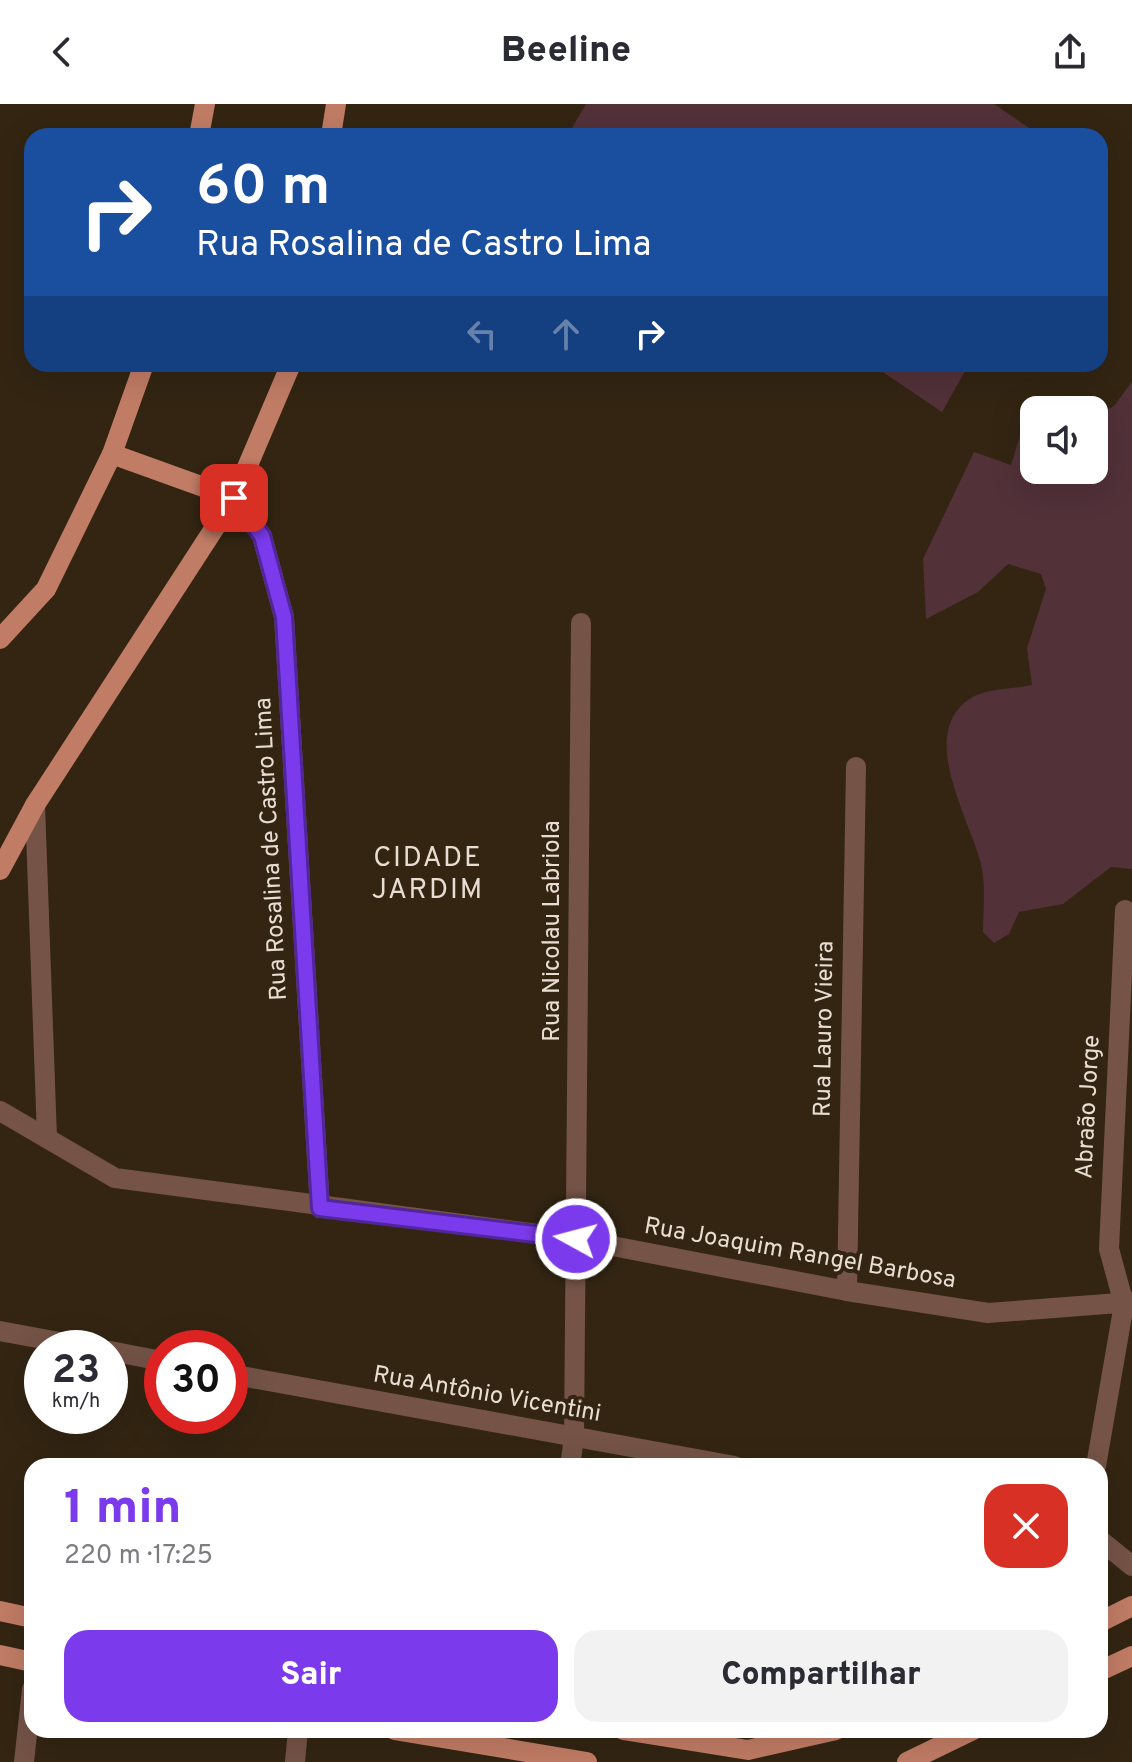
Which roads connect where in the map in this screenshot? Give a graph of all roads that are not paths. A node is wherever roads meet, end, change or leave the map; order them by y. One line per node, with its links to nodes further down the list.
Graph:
1 (205, 104): 3 (main road)
2 (336, 104): 4 (main road)
3 (200, 128)
4 (332, 128)
5 (141, 372): 7 (main road)
6 (288, 372): 8 (main road)
7 (112, 454): 8 (main road); 10 (main road)
8 (234, 498): 12 (main road); 17 (street, Rua Rosalina de Castro Lima)
9 (581, 623): 18 (street, Rua Nicolau Labriola)
10 (0, 639)
11 (856, 767): 19 (street, Rua Lauro Vieira)
12 (35, 805): 13 (main road); 16 (street)
13 (0, 870)
14 (1125, 910): 20 (street, Abraão Jorge)
15 (0, 1111): 16 (street, Rua Joaquim Rangel Barbosa)
16 (47, 1138): 17 (street, Rua Joaquim Rangel Barbosa)
17 (320, 1208): 18 (street, Rua Joaquim Rangel Barbosa)
18 (576, 1239): 19 (street, Rua Joaquim Rangel Barbosa); 24 (street, Rua Nicolau Labriola)
19 (847, 1291): 20 (street, Rua Joaquim Rangel Barbosa)
20 (1128, 1303): 27 (street)
21 (0, 1331): 22 (street)
22 (24, 1335)
23 (248, 1377): 24 (street, Rua Antônio Vicentini)
24 (574, 1438): 25 (street, Rua Nicolau Labriola); 26 (street, Rua Antônio Vicentini)
25 (571, 1458)
26 (689, 1458)
27 (1098, 1458)
28 (1108, 1546): 29 (street)
29 (1132, 1566)
30 (1132, 1606): 33 (main road)
31 (0, 1611): 32 (main road)
32 (24, 1616)
33 (1108, 1618)
34 (0, 1655): 36 (main road)
35 (1132, 1656): 37 (main road)
36 (24, 1660)
37 (1108, 1667)
38 (27, 1738): 44 (street)
39 (297, 1738): 45 (street)
40 (442, 1738): 46 (main road)
41 (673, 1738): 42 (main road)
42 (801, 1738)
43 (956, 1738): 47 (main road)
44 (24, 1762)
45 (295, 1762)
46 (587, 1762)
47 (907, 1762)

